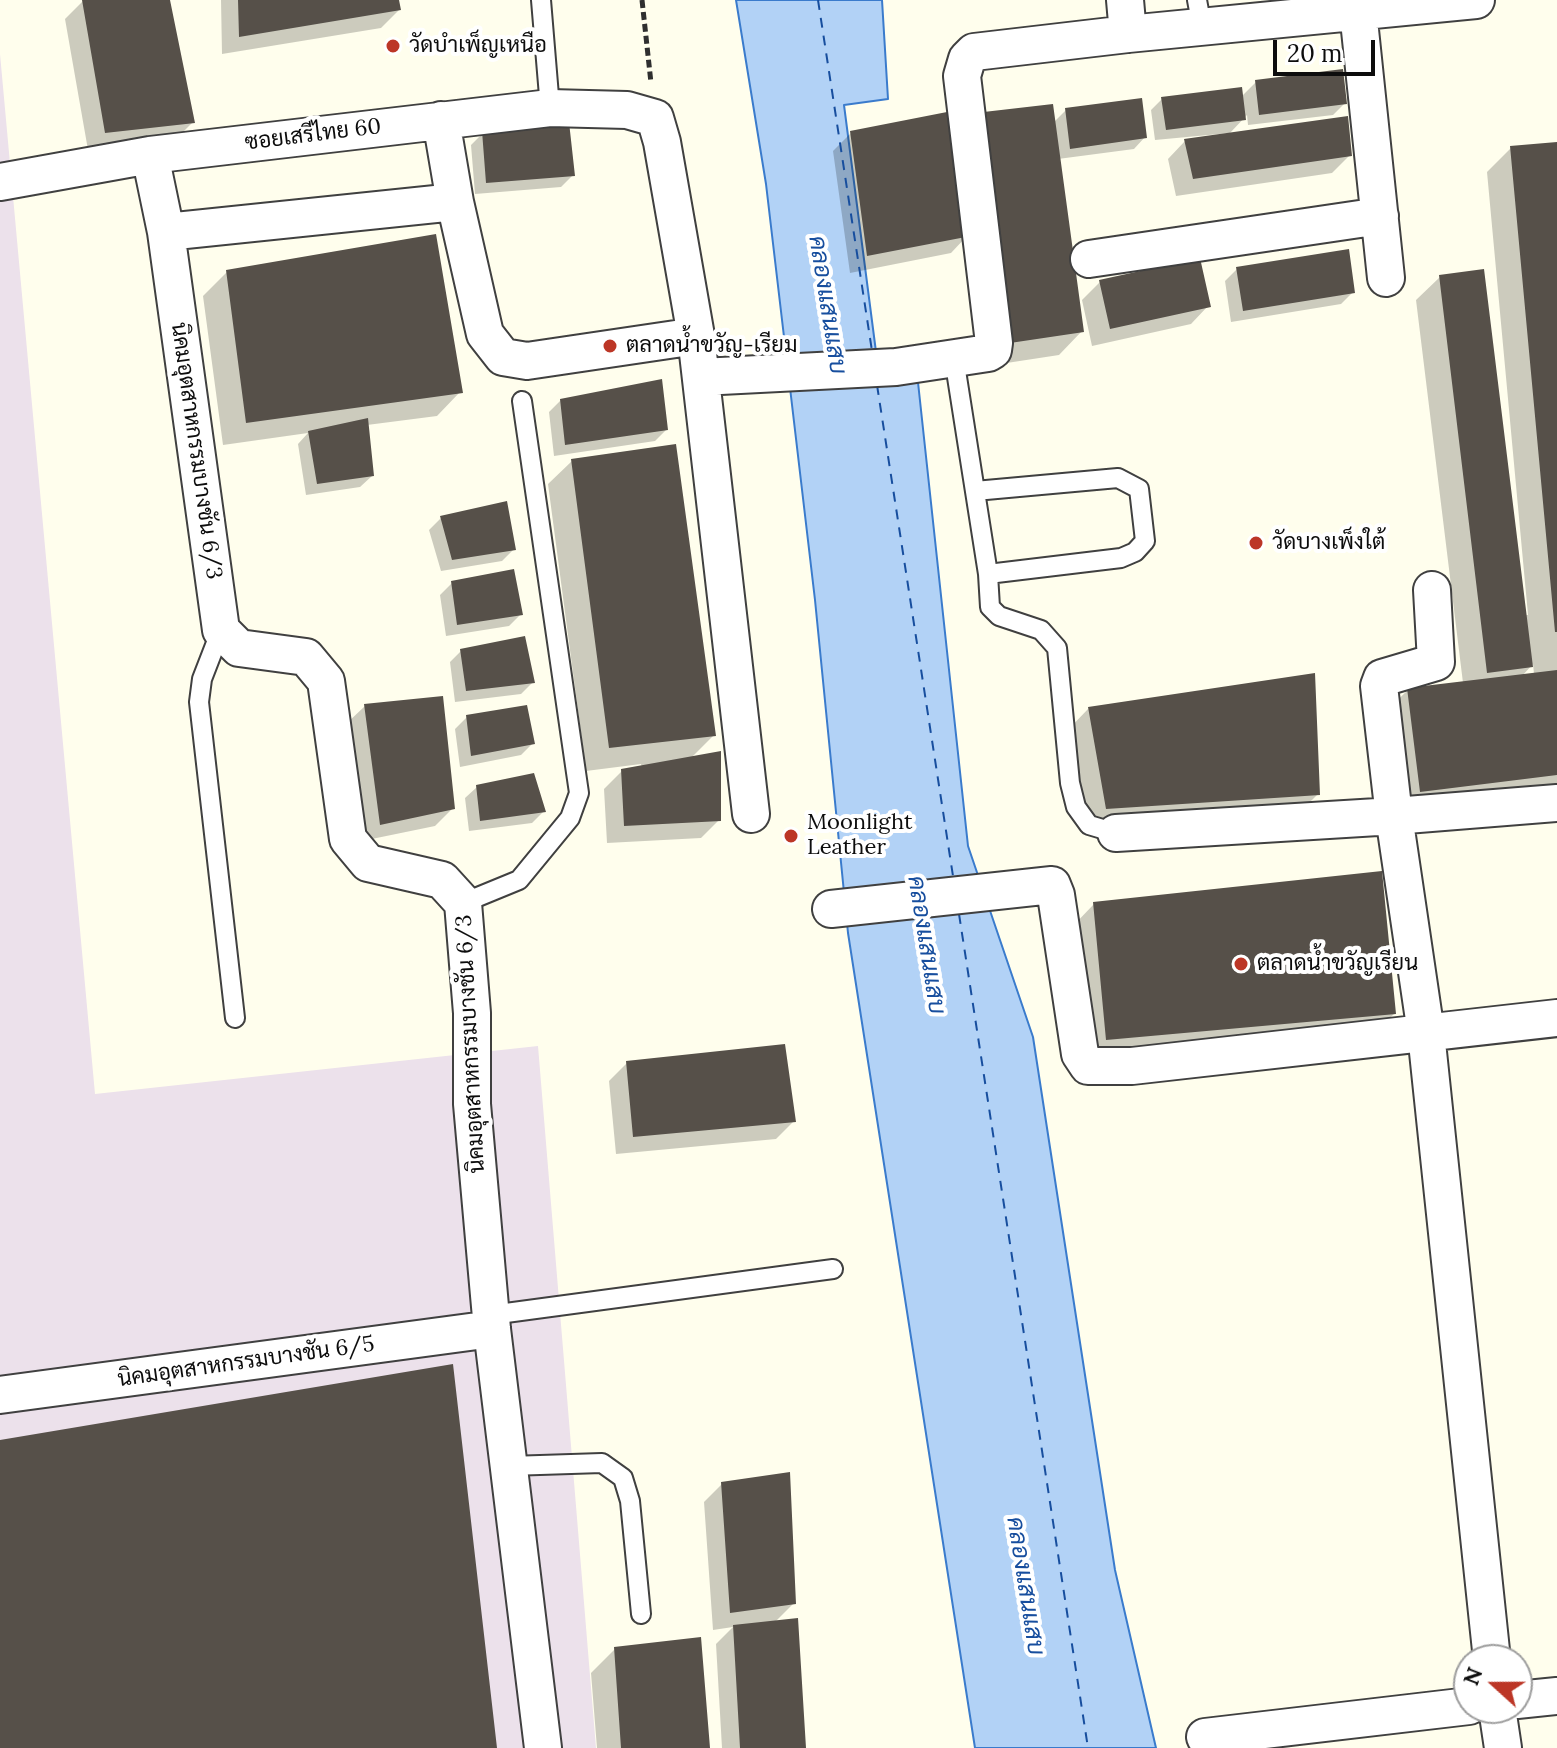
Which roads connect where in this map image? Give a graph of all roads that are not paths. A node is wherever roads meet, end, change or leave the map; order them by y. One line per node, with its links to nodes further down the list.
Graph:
1 (541, 0): 6 (lane)
2 (1476, 0): 3 (street)
3 (1358, 11): 4 (street); 11 (street)
4 (1200, 13): 5 (street)
5 (1126, 17): 16 (street)
6 (550, 108): 7 (street, ซอยเสรีไทย 60); 15 (street, ซอยเสรีไทย 60)
7 (441, 120): 8 (street, ซอยเสรีไทย 60); 10 (street)
8 (150, 155): 9 (street, ซอยเสรีไทย 60); 12 (street, นิคมอุตสาหกรรมบางชัน 6/3)
9 (0, 182)
10 (455, 202): 12 (street); 15 (street)
11 (1380, 216): 13 (street); 14 (street)
12 (166, 232): 22 (street, นิคมอุตสาหกรรมบางชัน 6/3)
13 (1089, 259)
14 (1386, 278)
15 (696, 336): 17 (street)
16 (954, 358): 17 (street); 19 (lane)
17 (701, 377): 24 (street)
18 (522, 401): 27 (lane)
19 (975, 491): 20 (lane); 20 (lane)
20 (988, 574): 26 (lane)
21 (1432, 590): 25 (street)
22 (221, 630): 27 (street, นิคมอุตสาหกรรมบางชัน 6/3); 29 (lane)
23 (1557, 803): 25 (street)
24 (751, 814)
25 (1394, 816): 26 (street); 31 (street)
26 (1116, 833)
27 (463, 903): 33 (street, นิคมอุตสาหกรรมบางชัน 6/3)
28 (834, 908): 31 (street)
29 (235, 1018)
30 (1557, 1018): 31 (street)
31 (1426, 1033): 37 (street)
32 (833, 1269): 33 (lane)
33 (492, 1322): 34 (street, นิคมอุตสาหกรรมบางชัน 6/5); 35 (street, นิคมอุตสาหกรรมบางชัน 6/3)
34 (0, 1395)
35 (509, 1466): 36 (lane); 43 (street, นิคมอุตสาหกรรมบางชัน 6/3)
36 (641, 1614)
37 (1490, 1644)
38 (1557, 1696): 39 (street)
39 (1533, 1698)
40 (1453, 1708): 42 (street)
41 (1499, 1724): 44 (street)
42 (1205, 1737)
43 (543, 1748)
44 (1503, 1748)

